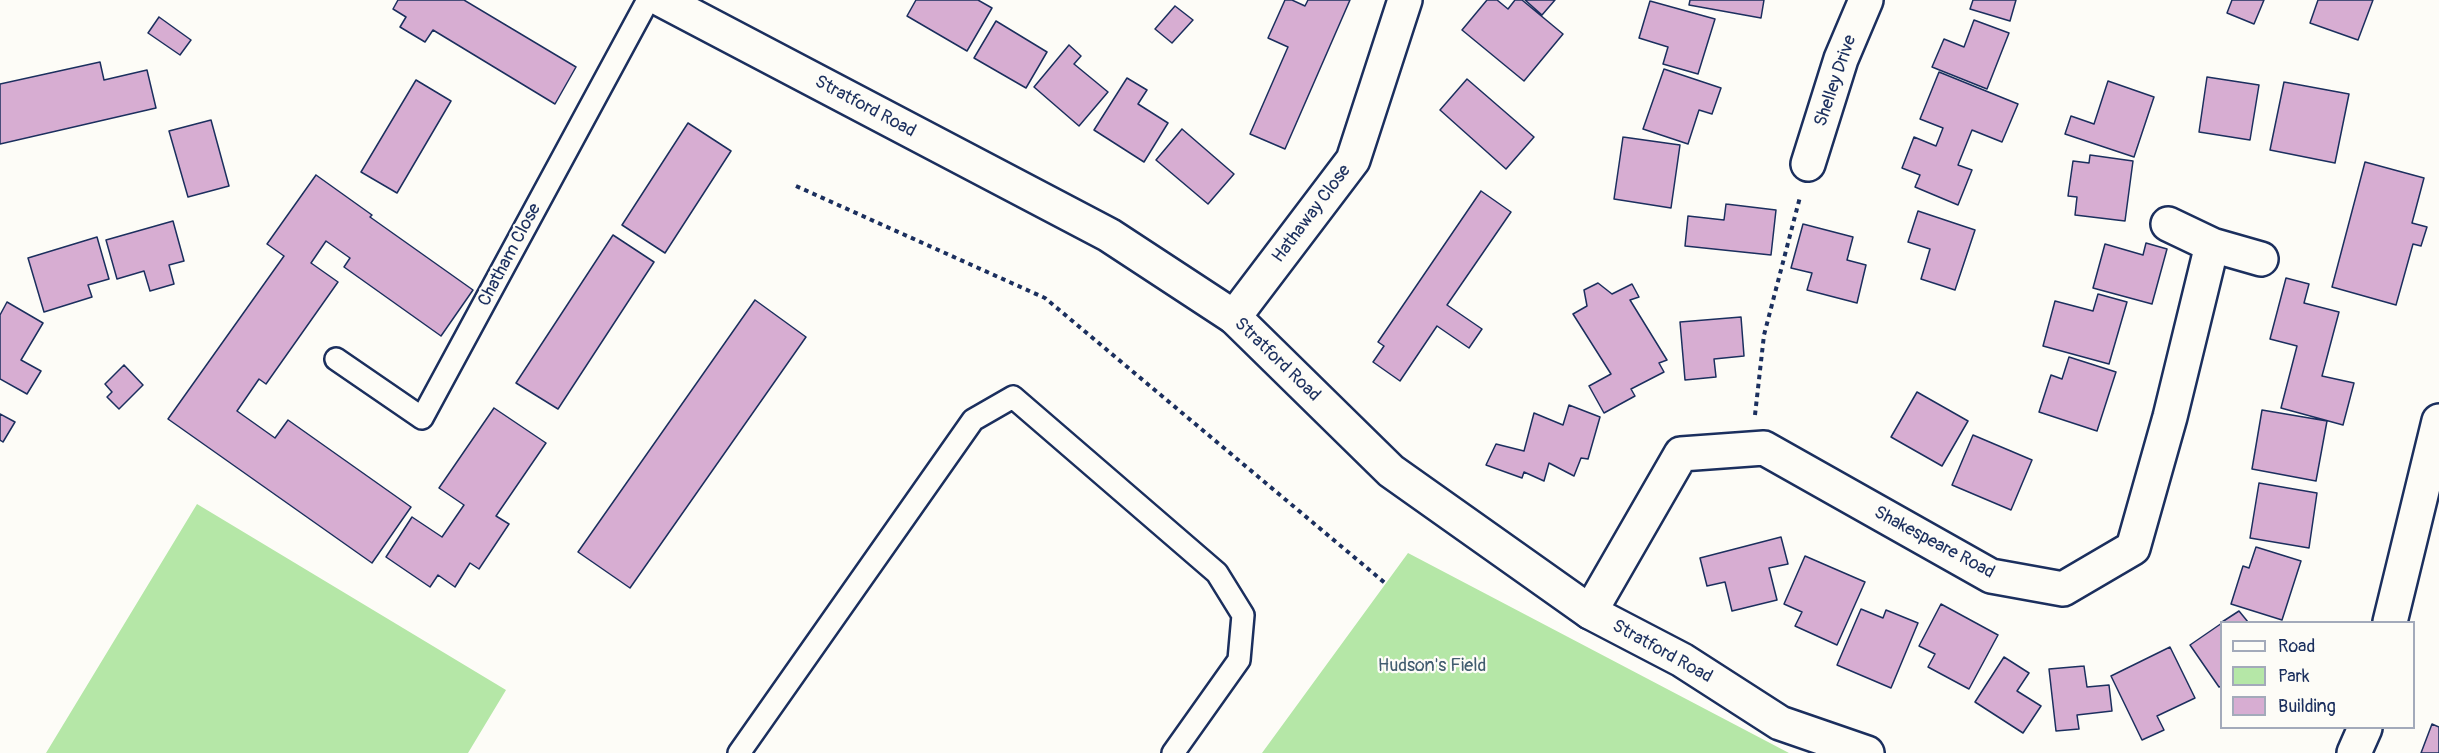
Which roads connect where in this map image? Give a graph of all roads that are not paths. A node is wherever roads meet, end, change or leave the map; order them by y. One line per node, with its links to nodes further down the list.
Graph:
1 (648, 0): 10 (lane, Chatham Close)
2 (662, 0): 9 (street, Stratford Road)
3 (1406, 0): 9 (street, Hathaway Close)
4 (1866, 0): 5 (street, Shelley Drive)
5 (1808, 164)
6 (2168, 224): 7 (street)
7 (2212, 245): 8 (street); 12 (street, Shakespeare Road)
8 (2261, 259)
9 (1234, 317): 12 (street, Stratford Road)
10 (336, 359)
11 (2439, 421): 13 (street)
12 (1590, 612): 17 (street, Stratford Road)
13 (2391, 621)
14 (2365, 729): 18 (street)
15 (739, 753): 16 (lane)
16 (1173, 753)
17 (1867, 753)
18 (2354, 753)

